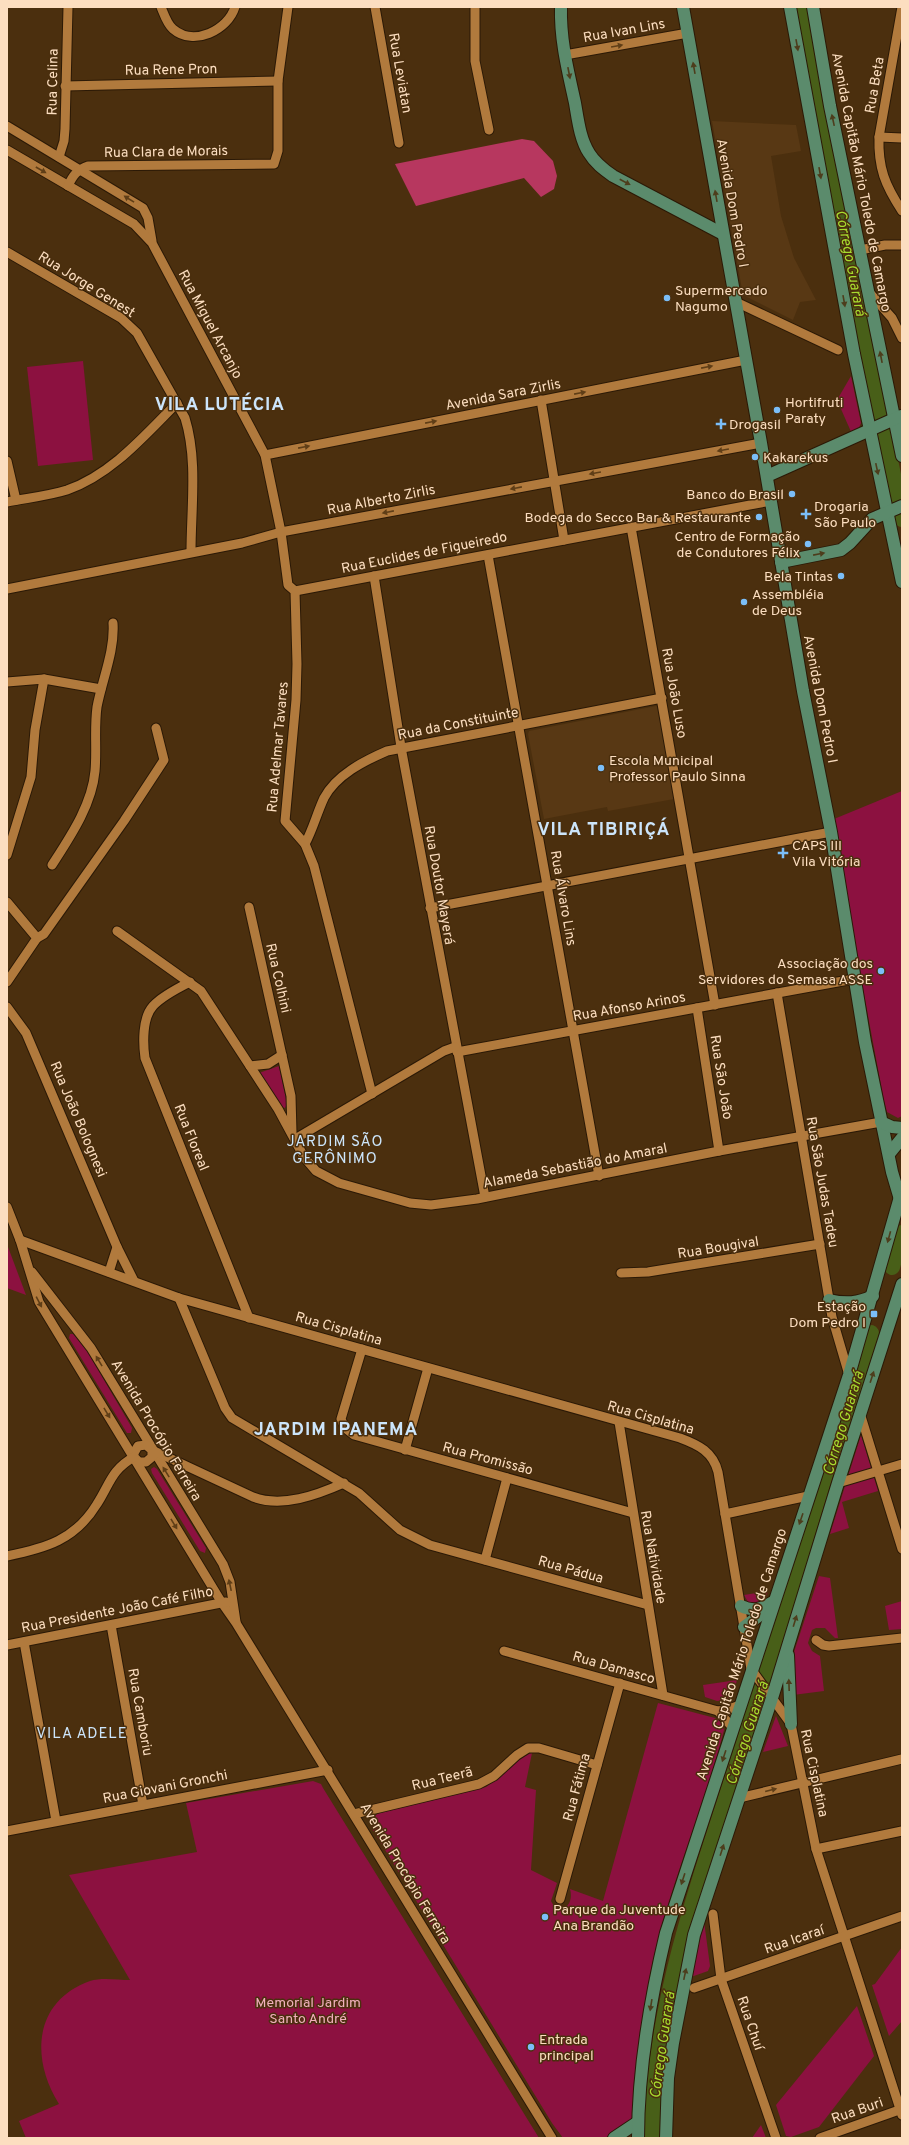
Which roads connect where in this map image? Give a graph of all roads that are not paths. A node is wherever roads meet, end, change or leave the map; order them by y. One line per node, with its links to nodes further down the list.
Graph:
1 (68, 7): 15 (street, Rua Celina)
2 (161, 7): 3 (street)
3 (235, 7)
4 (288, 7): 14 (street)
5 (375, 7): 20 (street, Rua Leviatan)
6 (475, 7): 17 (street)
7 (561, 7): 13 (main road)
8 (683, 7): 12 (main road, Avenida Dom Pedro I)
9 (790, 7): 40 (main road, Avenida Capitão Mário Toledo de Camargo, one-way to 40)
10 (813, 7): 31 (main road, Avenida Capitão Mário Toledo de Camargo, one-way to 10)
11 (902, 7): 18 (street, Rua Beta)
12 (688, 33): 13 (street, Rua Ivan Lins, one-way to 12); 28 (main road, Avenida Dom Pedro I, one-way to 12)
13 (565, 55): 28 (main road, one-way to 28)
14 (278, 81): 15 (street, Rua Rene Pron); 23 (street, Rua Clara de Morais)
15 (65, 86): 22 (street, Rua Celina)
16 (7, 126): 22 (street)
17 (489, 130)
18 (879, 137): 19 (street); 26 (street, Rua Beta)
19 (902, 138)
20 (399, 143)
21 (7, 150): 24 (street, one-way to 24)
22 (59, 156): 23 (street)
23 (80, 169): 24 (street); 25 (street, one-way to 23)
24 (68, 186): 27 (street)
25 (145, 210): 27 (street); 29 (street)
26 (902, 211)
27 (134, 224): 29 (street)
28 (723, 234): 34 (main road, Avenida Dom Pedro I)
29 (152, 243): 42 (street, Rua Miguel Arcanjo)
30 (902, 245): 31 (street)
31 (860, 250): 33 (main road, Avenida Capitão Mário Toledo de Camargo)
32 (7, 252): 39 (street, Rua Jorge Genest)
33 (868, 290): 35 (street); 40 (main road, Avenida Capitão Mário Toledo de Camargo, one-way to 33)
34 (736, 302): 36 (street); 37 (main road, Avenida Dom Pedro I)
35 (902, 338)
36 (838, 350)
37 (746, 360): 38 (street, Avenida Sara Zirlis, one-way to 37); 41 (main road, Avenida Dom Pedro I)
38 (542, 400): 42 (street, Avenida Sara Zirlis, one-way to 38); 46 (street)
39 (177, 403): 47 (street); 53 (street, Rua Jorge Genest)
40 (886, 423): 43 (main road, Avenida Capitão Mário Toledo de Camargo); 45 (main road); 49 (main road, Avenida Capitão Mário Toledo de Camargo, one-way to 49)
41 (762, 443): 45 (main road, Avenida Dom Pedro I); 46 (street, Rua Alberto Zirlis, one-way to 46)
42 (265, 455): 51 (street, Rua Miguel Arcanjo)
43 (902, 456)
44 (7, 461): 47 (street)
45 (767, 476): 48 (main road, Avenida Dom Pedro I)
46 (554, 481): 51 (street, Rua Alberto Zirlis, one-way to 51); 52 (street)
47 (11, 501)
48 (771, 501): 50 (street, Rua Euclides de Figueiredo); 55 (main road, Avenida Dom Pedro I)
49 (894, 509): 55 (main road, one-way to 49); 57 (main road, Avenida Capitão Mário Toledo de Camargo)
50 (631, 528): 52 (street, Rua Euclides de Figueiredo); 64 (street, Rua João Luso)
51 (281, 532): 53 (street, Rua Alberto Zirlis); 59 (street, Rua Adelmar Tavares)
52 (564, 540): 54 (street, Rua Euclides de Figueiredo)
53 (191, 552): 58 (street, Rua Alberto Zirlis)
54 (488, 555): 56 (street, Rua Euclides de Figueiredo); 65 (street, Rua Álvaro Lins)
55 (781, 562): 68 (main road, Avenida Dom Pedro I)
56 (374, 576): 59 (street, Rua Euclides de Figueiredo); 67 (street, Rua Doutor Mayerá)
57 (902, 582)
58 (7, 589)
59 (295, 591): 69 (street, Rua Adelmar Tavares)
60 (113, 623): 63 (street)
61 (44, 679): 62 (street); 63 (street); 70 (street)
62 (7, 682)
63 (101, 689): 72 (street)
64 (662, 698): 65 (street, Rua da Constituinte); 71 (street, Rua João Luso)
65 (518, 725): 67 (street, Rua da Constituinte); 73 (street, Rua Álvaro Lins)
66 (156, 728): 78 (street)
67 (401, 747): 69 (street, Rua da Constituinte); 76 (street, Rua Doutor Mayerá)
68 (831, 832): 71 (street); 79 (main road, Avenida Dom Pedro I)
69 (305, 844): 90 (street, Rua Adelmar Tavares)
70 (7, 855)
71 (690, 859): 73 (street); 83 (street, Rua João Luso)
72 (52, 864)
73 (547, 886): 76 (street); 86 (street, Rua Álvaro Lins)
74 (7, 902): 78 (street)
75 (249, 907): 88 (street, Rua Colhini)
76 (430, 908): 87 (street, Rua Doutor Mayerá)
77 (117, 931): 81 (street, Alameda Sebastião do Amaral)
78 (37, 938): 80 (street)
79 (854, 979): 82 (street, Rua Afonso Arinos); 91 (main road, Avenida Dom Pedro I)
80 (7, 982)
81 (190, 982): 89 (street, Alameda Sebastião do Amaral); 114 (street, Rua Floreal)
82 (777, 993): 83 (street, Rua Afonso Arinos); 94 (street, Rua São Judas Tadeu)
83 (715, 1005): 85 (street, Rua Afonso Arinos)
84 (7, 1007): 105 (street, Rua João Bolognesi)
85 (697, 1008): 86 (street, Rua Afonso Arinos); 96 (street, Rua São João)
86 (573, 1031): 87 (street, Rua Afonso Arinos); 98 (street, Rua Álvaro Lins)
87 (456, 1049): 90 (street, Rua Afonso Arinos); 100 (street, Rua Doutor Mayerá)
88 (282, 1055): 89 (street); 93 (street, Rua Colhini)
89 (250, 1066): 93 (street, Alameda Sebastião do Amaral)
90 (372, 1094): 93 (street, Rua Afonso Arinos)
91 (882, 1122): 92 (main road); 94 (street, Alameda Sebastião do Amaral); 97 (main road, Avenida Dom Pedro I)
92 (902, 1128)
93 (294, 1136): 100 (street, Alameda Sebastião do Amaral)
94 (802, 1137): 96 (street, Alameda Sebastião do Amaral); 104 (street, Rua São Judas Tadeu)
95 (902, 1138): 97 (main road)
96 (720, 1151): 98 (street, Alameda Sebastião do Amaral)
97 (889, 1154): 101 (main road, Avenida Dom Pedro I)
98 (599, 1176): 100 (street, Alameda Sebastião do Amaral)
99 (902, 1186): 101 (main road, Avenida Capitão Mário Toledo de Camargo)
100 (485, 1197)
101 (901, 1203): 111 (main road, Avenida Capitão Mário Toledo de Camargo, one-way to 111)
102 (7, 1207): 103 (street)
103 (20, 1240): 106 (street, Avenida Procópio Ferreira); 107 (street, Rua Cisplatina)
104 (820, 1244): 108 (street, Rua Bougival); 113 (street, Rua São Judas Tadeu)
105 (117, 1247): 107 (street); 109 (street, Rua João Bolognesi)
106 (27, 1265): 120 (street, Avenida Procópio Ferreira, one-way to 106); 122 (street, Avenida Procópio Ferreira, one-way to 122)
107 (109, 1272): 109 (street, Rua Cisplatina)
108 (621, 1273)
109 (134, 1281): 112 (street, Rua Cisplatina)
110 (901, 1290): 118 (main road, one-way to 110)
111 (873, 1296): 113 (main road); 117 (main road, Avenida Capitão Mário Toledo de Camargo)
112 (179, 1298): 114 (street, Rua Cisplatina); 126 (street, Rua Pádua)
113 (829, 1300): 117 (street, Rua São Judas Tadeu)
114 (249, 1318): 115 (street, Rua Cisplatina)
115 (362, 1349): 116 (street, Rua Cisplatina); 121 (street, Rua Promissão)
116 (428, 1368): 119 (street, Rua Cisplatina); 121 (street)
117 (849, 1375): 128 (main road, Avenida Capitão Mário Toledo de Camargo)
118 (860, 1413): 124 (street); 127 (main road)
119 (619, 1422): 129 (street, Rua Natividade); 130 (street, Rua Cisplatina)
120 (152, 1450): 122 (street); 122 (street); 126 (street); 134 (street, Avenida Procópio Ferreira, one-way to 120)
121 (405, 1450): 125 (street, Rua Promissão)
122 (134, 1457): 132 (street); 135 (street, Avenida Procópio Ferreira, one-way to 135)
123 (902, 1464): 124 (street)
124 (878, 1471): 127 (street); 131 (street)
125 (507, 1478): 129 (street, Rua Promissão); 133 (street)
126 (344, 1483): 133 (street, Rua Pádua)
127 (838, 1483): 145 (main road, one-way to 127)
128 (808, 1496): 130 (street); 136 (main road, Avenida Capitão Mário Toledo de Camargo, one-way to 136)
129 (633, 1513): 137 (street, Rua Natividade)
130 (725, 1514): 138 (street, Rua Cisplatina)
131 (902, 1549)
132 (7, 1556)
133 (485, 1560): 137 (street, Rua Pádua)
134 (233, 1601): 135 (street, Rua Presidente João Café Filho); 139 (street, Avenida Procópio Ferreira)
135 (222, 1603): 139 (street, Avenida Procópio Ferreira); 140 (street, Rua Presidente João Café Filho)
136 (772, 1604): 138 (main road); 141 (main road); 148 (main road, Avenida Capitão Mário Toledo de Camargo)
137 (648, 1605): 150 (street, Rua Natividade)
138 (741, 1606): 141 (street, Rua Cisplatina)
139 (236, 1623): 158 (street, Avenida Procópio Ferreira)
140 (111, 1625): 144 (street, Rua Presidente João Café Filho); 161 (street, Rua Camboriu)
141 (744, 1627): 148 (street, Rua Cisplatina)
142 (902, 1638): 143 (street)
143 (816, 1640)
144 (24, 1642): 146 (street, Rua Presidente João Café Filho); 163 (street)
145 (788, 1644): 151 (main road); 154 (main road, one-way to 145)
146 (7, 1645)
147 (504, 1651): 149 (street, Rua Damasco)
148 (754, 1673): 151 (street, Rua Cisplatina); 152 (main road, Avenida Capitão Mário Toledo de Camargo)
149 (620, 1683): 150 (street, Rua Damasco); 157 (street, Rua Fátima)
150 (663, 1695): 153 (street, Rua Damasco)
151 (772, 1698): 154 (street, Rua Cisplatina); 160 (main road)
152 (740, 1705): 153 (street); 155 (main road, Avenida Capitão Mário Toledo de Camargo)
153 (718, 1711): 155 (street)
154 (791, 1724): 159 (street, Rua Cisplatina)
155 (733, 1728): 174 (main road, Avenida Capitão Mário Toledo de Camargo, one-way to 174)
156 (902, 1759): 159 (street)
157 (597, 1765): 162 (street, Rua Teerã); 167 (street, Rua Fátima)
158 (328, 1770): 161 (street, Rua Giovani Gronchi); 162 (street, Avenida Procópio Ferreira)
159 (803, 1782): 160 (street, one-way to 159); 166 (street, Rua Cisplatina)
160 (739, 1798): 178 (main road, one-way to 160)
161 (143, 1805): 163 (street, Rua Giovani Gronchi)
162 (354, 1814): 175 (street, Avenida Procópio Ferreira)
163 (56, 1821): 165 (street, Rua Giovani Gronchi)
164 (902, 1830): 166 (street)
165 (7, 1832)
166 (816, 1849): 170 (street, Rua Cisplatina)
167 (560, 1899)
168 (713, 1914): 171 (street, Rua Chuí)
169 (902, 1916): 170 (street, Rua Icaraí)
170 (843, 1936): 171 (street, Rua Icaraí); 173 (street, Rua Cisplatina)
171 (721, 1979): 172 (street, Rua Icaraí); 179 (street, Rua Chuí)
172 (694, 1988)
173 (901, 2112): 180 (street, Rua Buri)
174 (638, 2122): 176 (main road); 177 (main road, Avenida Capitão Mário Toledo de Camargo)
175 (552, 2138)
176 (614, 2138)
177 (638, 2138)
178 (666, 2138)
179 (776, 2138)
180 (820, 2138)

